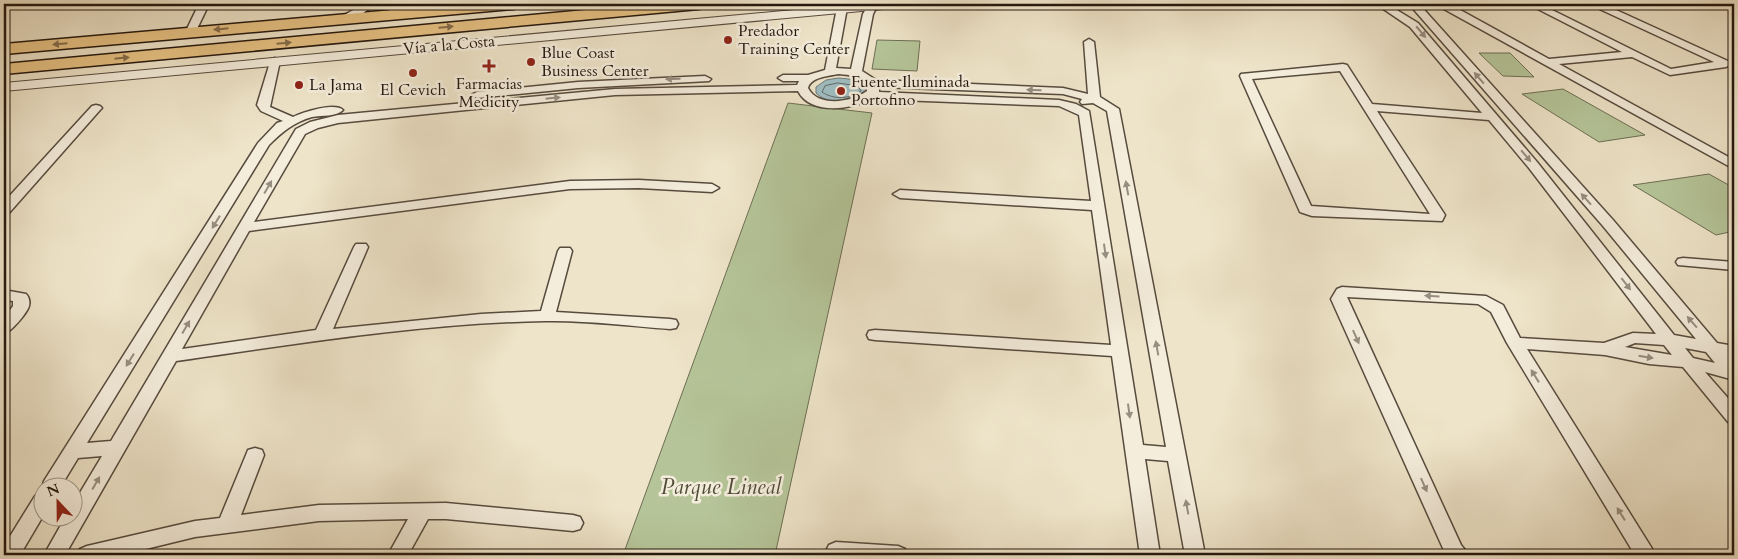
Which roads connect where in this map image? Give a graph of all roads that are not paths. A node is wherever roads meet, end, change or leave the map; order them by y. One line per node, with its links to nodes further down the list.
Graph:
1 (204, 4): 16 (street)
2 (369, 4): 14 (street)
3 (514, 4): 12 (highway, Vía a la Costa)
4 (699, 4): 20 (highway, Vía a la Costa, one-way to 4)
5 (894, 4): 11 (street, Vía a la Costa)
6 (1382, 4): 37 (street, one-way to 37)
7 (1414, 4): 45 (street, one-way to 7)
8 (1450, 4): 24 (street)
9 (1533, 4): 21 (street)
10 (1596, 4): 21 (street)
11 (872, 6): 13 (street, Vía a la Costa); 15 (street)
12 (396, 8): 14 (highway, Vía a la Costa)
13 (842, 8): 15 (street); 23 (street, Vía a la Costa)
14 (344, 18): 16 (highway, Vía a la Costa, one-way to 16)
15 (852, 26): 18 (street); 18 (street)
16 (190, 32): 19 (highway, Vía a la Costa, one-way to 19)
17 (1089, 42): 36 (street)
18 (848, 47): 27 (street); 28 (street)
19 (4, 49)
20 (176, 53): 25 (highway, Vía a la Costa, one-way to 20); 29 (highway)
21 (1634, 54): 22 (street)
22 (1592, 58): 24 (street); 30 (street)
23 (276, 61): 29 (street, Vía a la Costa); 43 (street)
24 (1546, 62): 30 (street)
25 (70, 63): 26 (highway, Vía a la Costa); 31 (highway)
26 (4, 69)
27 (830, 72): 28 (street); 32 (street)
28 (856, 73): 34 (street)
29 (130, 75): 31 (street, Vía a la Costa)
30 (1574, 77): 46 (street)
31 (101, 78): 33 (street, Vía a la Costa)
32 (806, 83): 34 (street); 35 (street)
33 (4, 87)
34 (871, 89): 36 (street, one-way to 34); 38 (street)
35 (510, 97): 43 (street); 51 (street, one-way to 35)
36 (1094, 99): 38 (street); 76 (street, one-way to 36)
37 (1477, 99): 41 (street); 42 (street)
38 (1072, 106): 49 (street)
39 (1369, 107): 39 (street); 41 (street)
40 (96, 108): 50 (street)
41 (1428, 112): 42 (street)
42 (1492, 117): 44 (street)
43 (293, 121): 74 (street, one-way to 74)
44 (1505, 132): 45 (street); 62 (street, one-way to 62)
45 (1527, 133): 64 (street, one-way to 45)
46 (1734, 165)
47 (712, 188): 51 (street)
48 (900, 194): 49 (street)
49 (1099, 206): 67 (street, one-way to 67)
50 (4, 210)
51 (244, 228): 68 (street, one-way to 51)
52 (361, 247): 61 (street)
53 (565, 252): 57 (street)
54 (1683, 262): 55 (street)
55 (1734, 266)
56 (4, 295): 59 (street)
57 (547, 316): 58 (street); 61 (street)
58 (670, 324)
59 (4, 329)
60 (874, 335): 67 (street)
61 (322, 336): 68 (street)
62 (1669, 340): 64 (street); 65 (street); 69 (street)
63 (1515, 342): 65 (street); 90 (street, one-way to 90); 91 (street, one-way to 63)
64 (1713, 347): 66 (street); 70 (street)
65 (1605, 349): 69 (street, one-way to 69)
66 (1734, 351)
67 (1120, 352): 73 (street, one-way to 73)
68 (169, 356): 72 (street)
69 (1688, 362): 70 (street); 71 (street)
70 (1734, 373)
71 (1734, 417)
72 (117, 446): 74 (street); 84 (street, one-way to 72)
73 (1134, 451): 76 (street); 88 (street)
74 (72, 452): 77 (street)
75 (255, 455): 81 (street)
76 (1177, 455): 89 (street, one-way to 76)
77 (57, 476)
78 (422, 512): 80 (street); 81 (street); 86 (street)
79 (32, 517): 83 (street)
80 (573, 523)
81 (227, 525): 85 (street)
82 (836, 551): 87 (street)
83 (9, 555)
84 (54, 555)
85 (87, 555)
86 (398, 555)
87 (898, 555)
88 (1150, 555)
89 (1195, 555)
90 (1459, 555)
91 (1646, 555)

